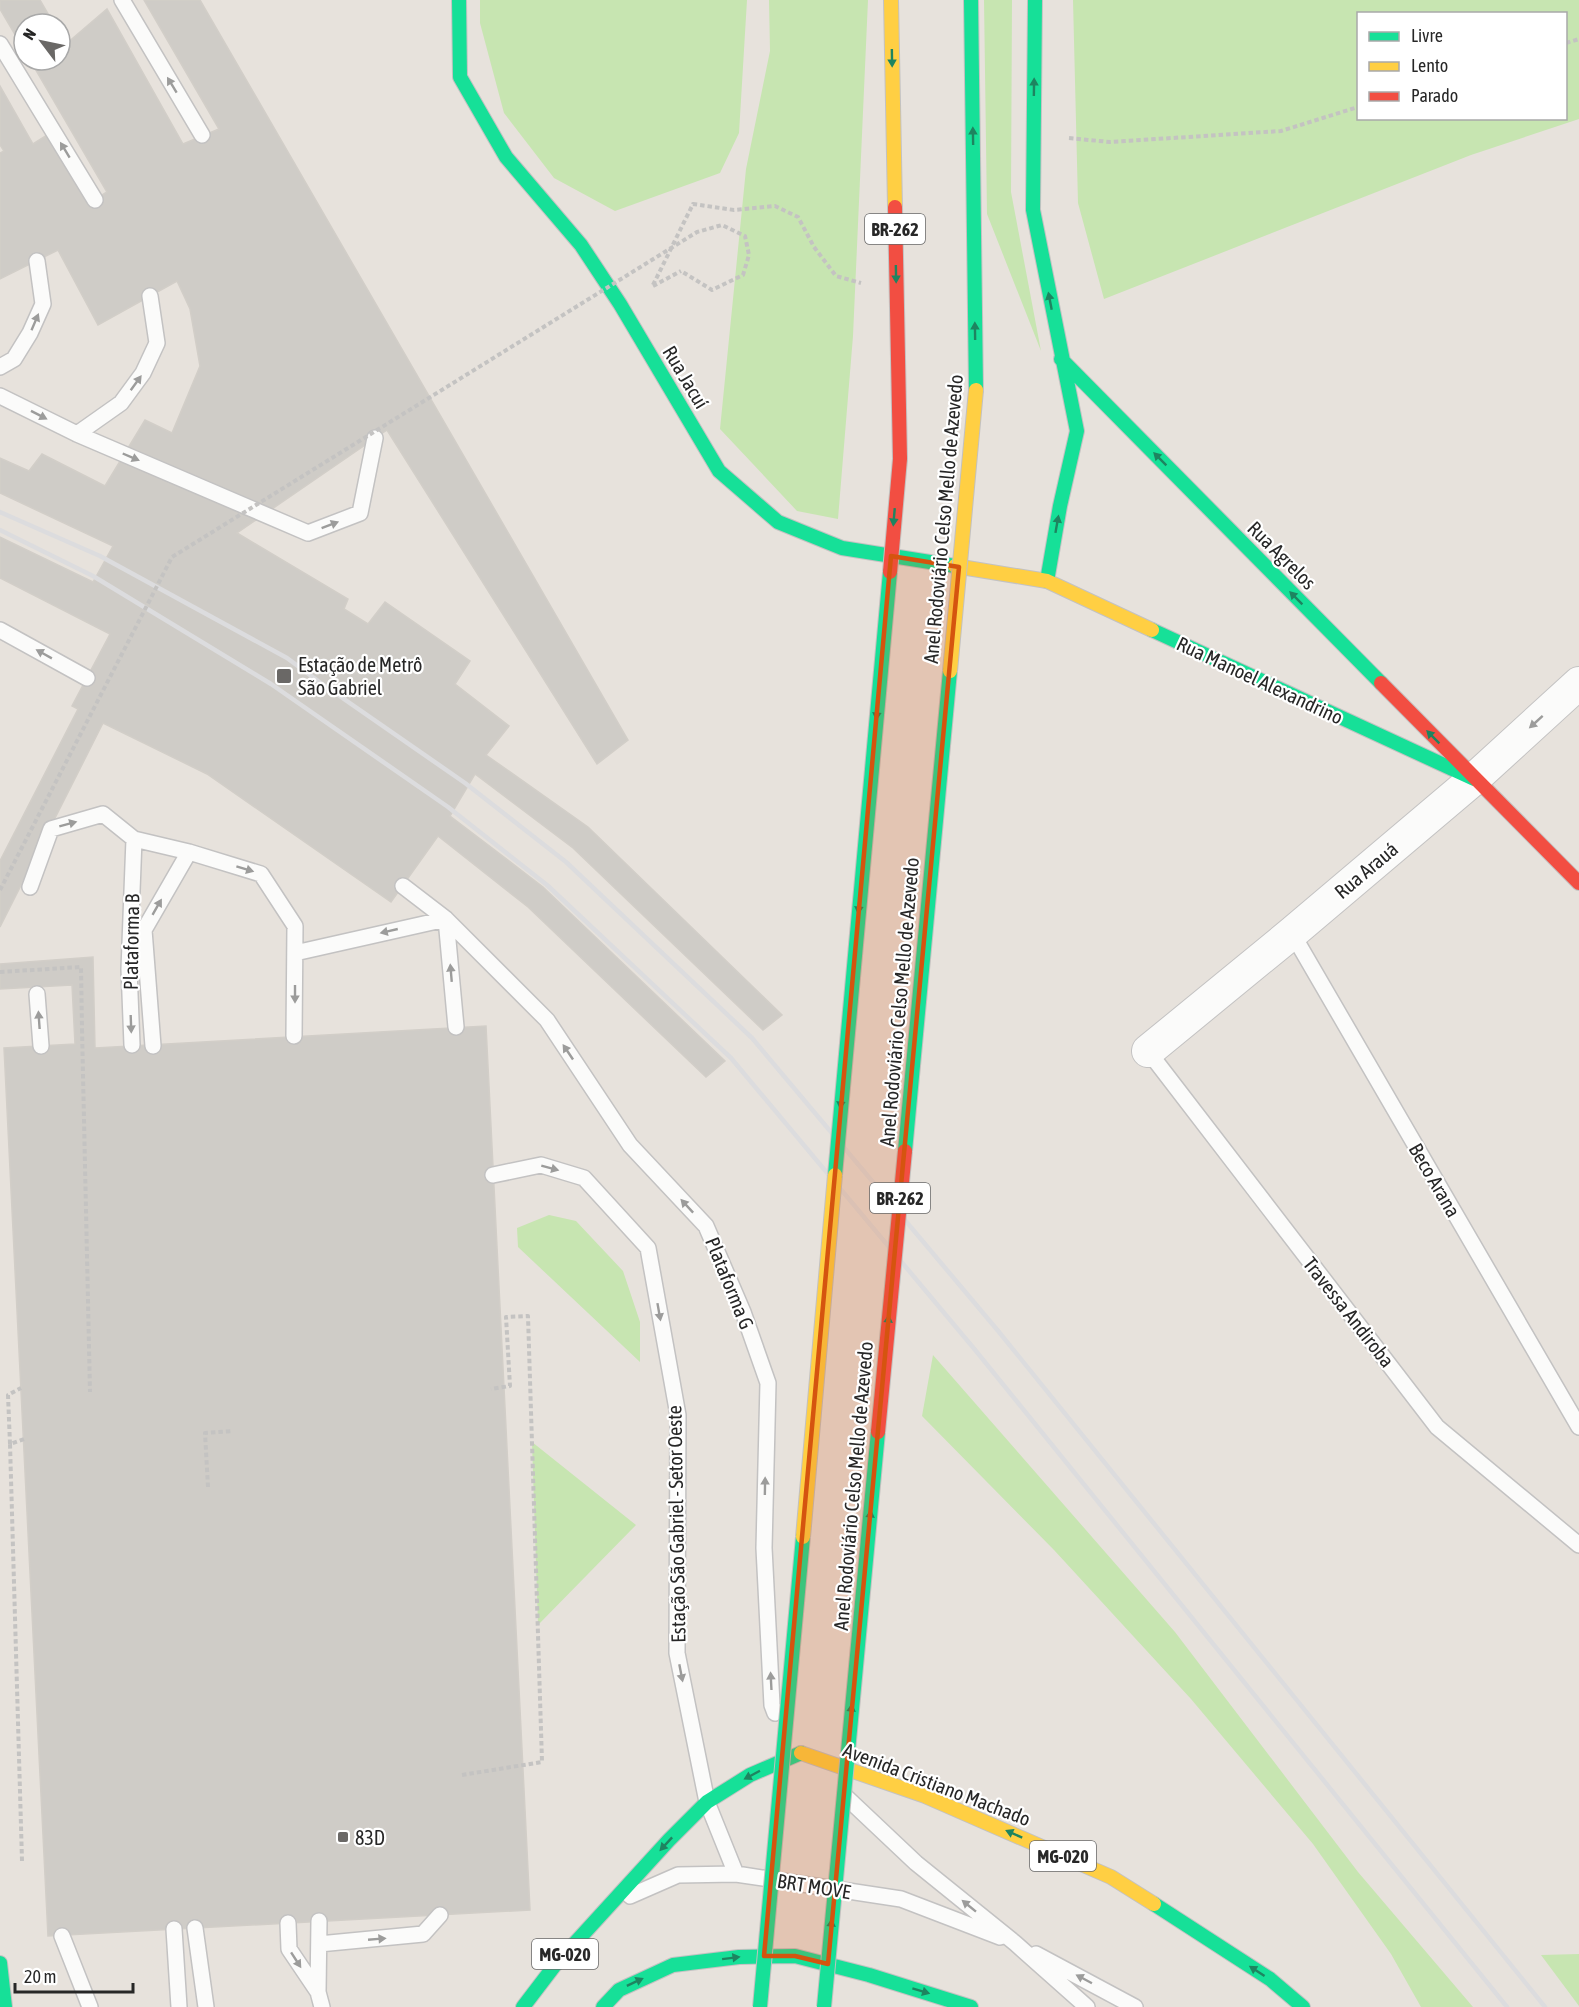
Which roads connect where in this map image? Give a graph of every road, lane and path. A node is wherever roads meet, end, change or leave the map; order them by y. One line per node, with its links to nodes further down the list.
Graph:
1 (122, 0): 8 (lane, one-way to 1)
2 (459, 0): 21 (main road, Rua Jacuí)
3 (891, 0): 13 (main road, BR-262, one-way to 13)
4 (972, 0): 80 (main road, Anel Rodoviário Celso Mello de Azevedo / BR-262, one-way to 4, bridge)
5 (1035, 0): 9 (main road, one-way to 5)
6 (0, 44): 10 (lane, one-way to 6)
7 (1357, 108): 9 (path)
8 (202, 135)
9 (1033, 137): 16 (main road, one-way to 9)
10 (95, 200)
11 (37, 261): 17 (lane, one-way to 11)
12 (681, 271): 33 (path, bridge)
13 (896, 275): 14 (path); 79 (main road, BR-262, one-way to 79, bridge)
14 (652, 287)
15 (150, 296): 19 (lane, one-way to 15)
16 (1061, 359): 21 (main road, one-way to 16); 25 (main road, Rua Agrelos, one-way to 16)
17 (0, 367)
18 (0, 396): 19 (lane, one-way to 19)
19 (77, 434): 20 (lane, one-way to 20)
20 (375, 438)
21 (1047, 581): 25 (main road, Rua Manoel Alexandrino)
22 (0, 630): 23 (lane, one-way to 22)
23 (87, 678)
24 (1579, 683): 25 (street, Rua Arauá, one-way to 25)
25 (1474, 779): 27 (main road, Rua Agrelos); 35 (street, Rua Arauá)
26 (134, 839): 28 (lane); 32 (lane, one-way to 26); 41 (lane, Plataforma B, one-way to 41)
27 (1548, 851): 29 (street); 30 (main road, Rua Agrelos)
28 (189, 852): 36 (lane, one-way to 36); 43 (lane, one-way to 28)
29 (1579, 860)
30 (1579, 884)
31 (403, 886): 34 (lane, Plataforma G)
32 (30, 887)
33 (0, 890)
34 (446, 919): 36 (lane, one-way to 36); 39 (lane, one-way to 34); 55 (lane, Plataforma G, one-way to 34)
35 (1292, 933): 44 (street, Rua Arauá); 49 (lane, Beco Arana)
36 (295, 952): 40 (lane, one-way to 40)
37 (0, 972): 48 (path, bridge)
38 (37, 994): 42 (lane, one-way to 38)
39 (456, 1027)
40 (294, 1036)
41 (132, 1045)
42 (41, 1046)
43 (153, 1046)
44 (1148, 1051): 54 (lane, Travessa Andiroba)
45 (493, 1175): 57 (lane, Estação São Gabriel - Setor Oeste, one-way to 57)
46 (21, 1388): 52 (path)
47 (491, 1389): 56 (path)
48 (90, 1392)
49 (1579, 1426)
50 (233, 1431): 53 (path)
51 (24, 1439): 52 (path)
52 (10, 1444): 58 (path)
53 (208, 1486)
54 (1579, 1545)
55 (799, 1752): 57 (main road, MG-020, one-way to 57); 67 (lane, one-way to 55); 84 (main road, Avenida Cristiano Machado / MG-020, one-way to 55)
56 (462, 1775)
57 (707, 1802): 59 (lane, Estação São Gabriel - Setor Oeste); 60 (main road, MG-020, one-way to 60)
58 (22, 1861)
59 (736, 1874): 60 (lane, BRT MOVE); 67 (lane, BRT MOVE)
60 (610, 1905): 77 (main road, MG-020)
61 (440, 1915): 68 (lane, one-way to 61)
62 (319, 1921): 68 (lane)
63 (288, 1923): 71 (lane, one-way to 71)
64 (195, 1928): 76 (lane)
65 (174, 1929): 75 (lane)
66 (62, 1936): 74 (lane)
67 (1015, 1943): 82 (lane, BRT MOVE); 83 (lane, BRT MOVE, one-way to 67)
68 (319, 1944): 71 (lane)
69 (0, 1954): 73 (lane)
70 (0, 1963): 72 (main road)
71 (320, 2000)
72 (5, 2007)
73 (16, 2007)
74 (90, 2007)
75 (179, 2007)
76 (206, 2007)
77 (523, 2007)
78 (603, 2007): 81 (main road, MG-020, one-way to 81)
79 (759, 2007)
80 (825, 2007)
81 (971, 2007)
82 (1087, 2007)
83 (1136, 2007)
84 (1303, 2007)

